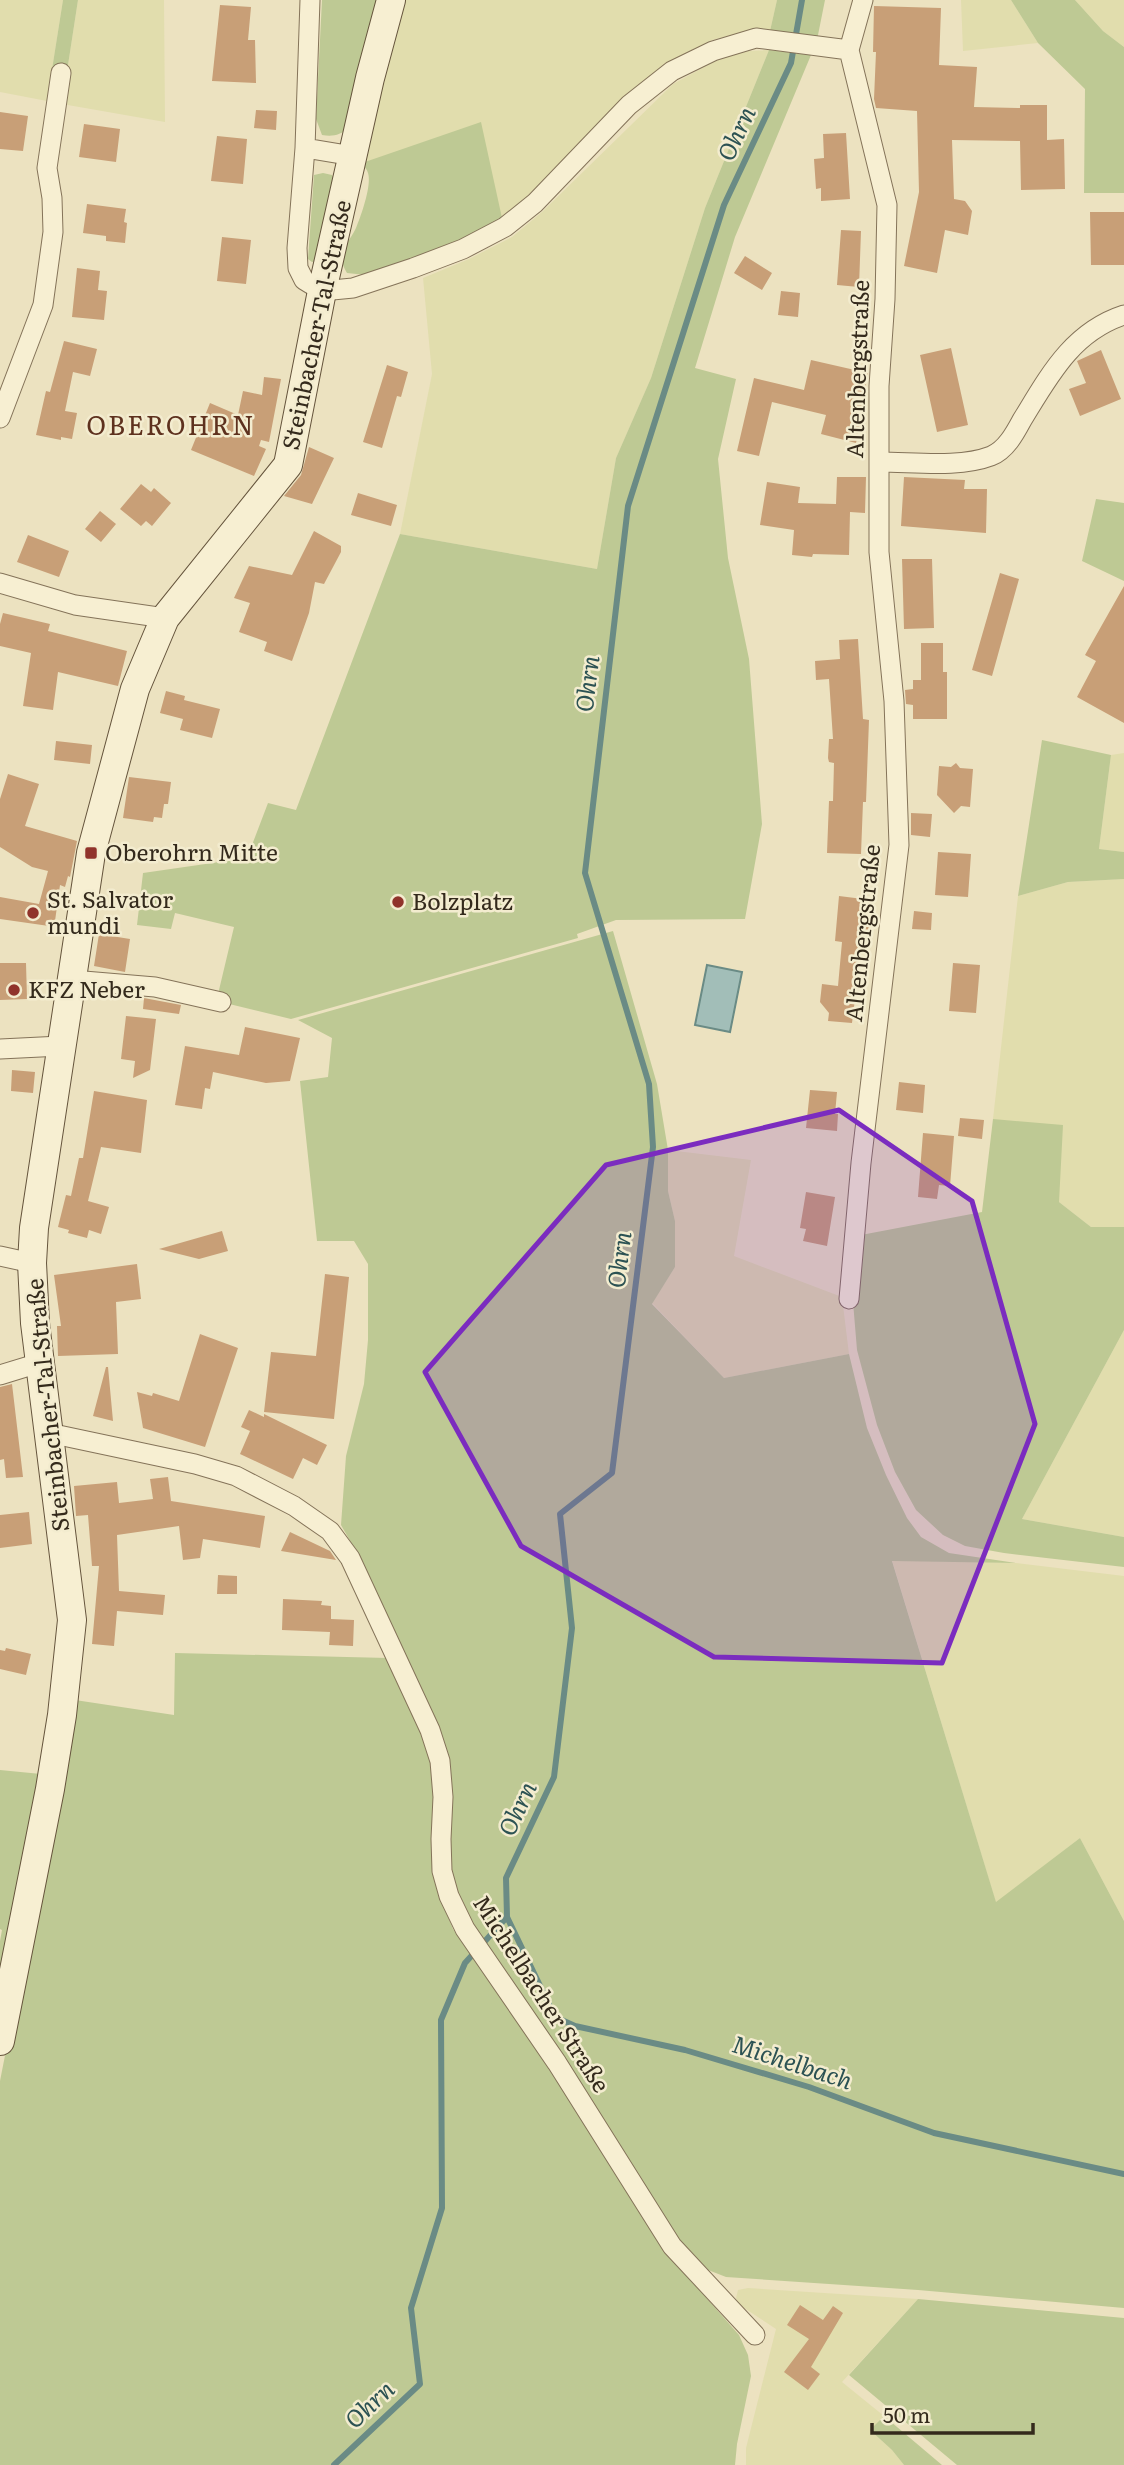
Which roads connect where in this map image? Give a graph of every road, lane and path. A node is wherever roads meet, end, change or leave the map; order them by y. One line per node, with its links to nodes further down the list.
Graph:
1 (310, 0): 6 (street)
2 (391, 0): 7 (main road, Steinbacher-Tal-Straße)
3 (863, 0): 4 (street)
4 (849, 50): 8 (street); 11 (street, Altenbergstraße)
5 (61, 73): 10 (street)
6 (305, 148): 7 (street); 8 (street)
7 (353, 156): 8 (main road, Steinbacher-Tal-Straße)
8 (323, 290): 13 (main road, Steinbacher-Tal-Straße)
9 (1124, 315): 11 (street)
10 (0, 418)
11 (880, 462): 20 (street, Altenbergstraße)
12 (0, 583): 13 (street)
13 (165, 618): 14 (main road, Steinbacher-Tal-Straße)
14 (72, 980): 15 (street); 16 (main road, Steinbacher-Tal-Straße)
15 (221, 1002)
16 (61, 1046): 17 (street); 19 (main road, Steinbacher-Tal-Straße)
17 (0, 1049)
18 (0, 1256): 19 (street)
19 (32, 1263): 21 (main road, Steinbacher-Tal-Straße)
20 (849, 1299)
21 (39, 1363): 22 (street); 23 (main road, Steinbacher-Tal-Straße)
22 (0, 1375)
23 (49, 1433): 24 (main road, Steinbacher-Tal-Straße); 25 (street, Michelbacher Straße)
24 (0, 2041)
25 (755, 2335)

